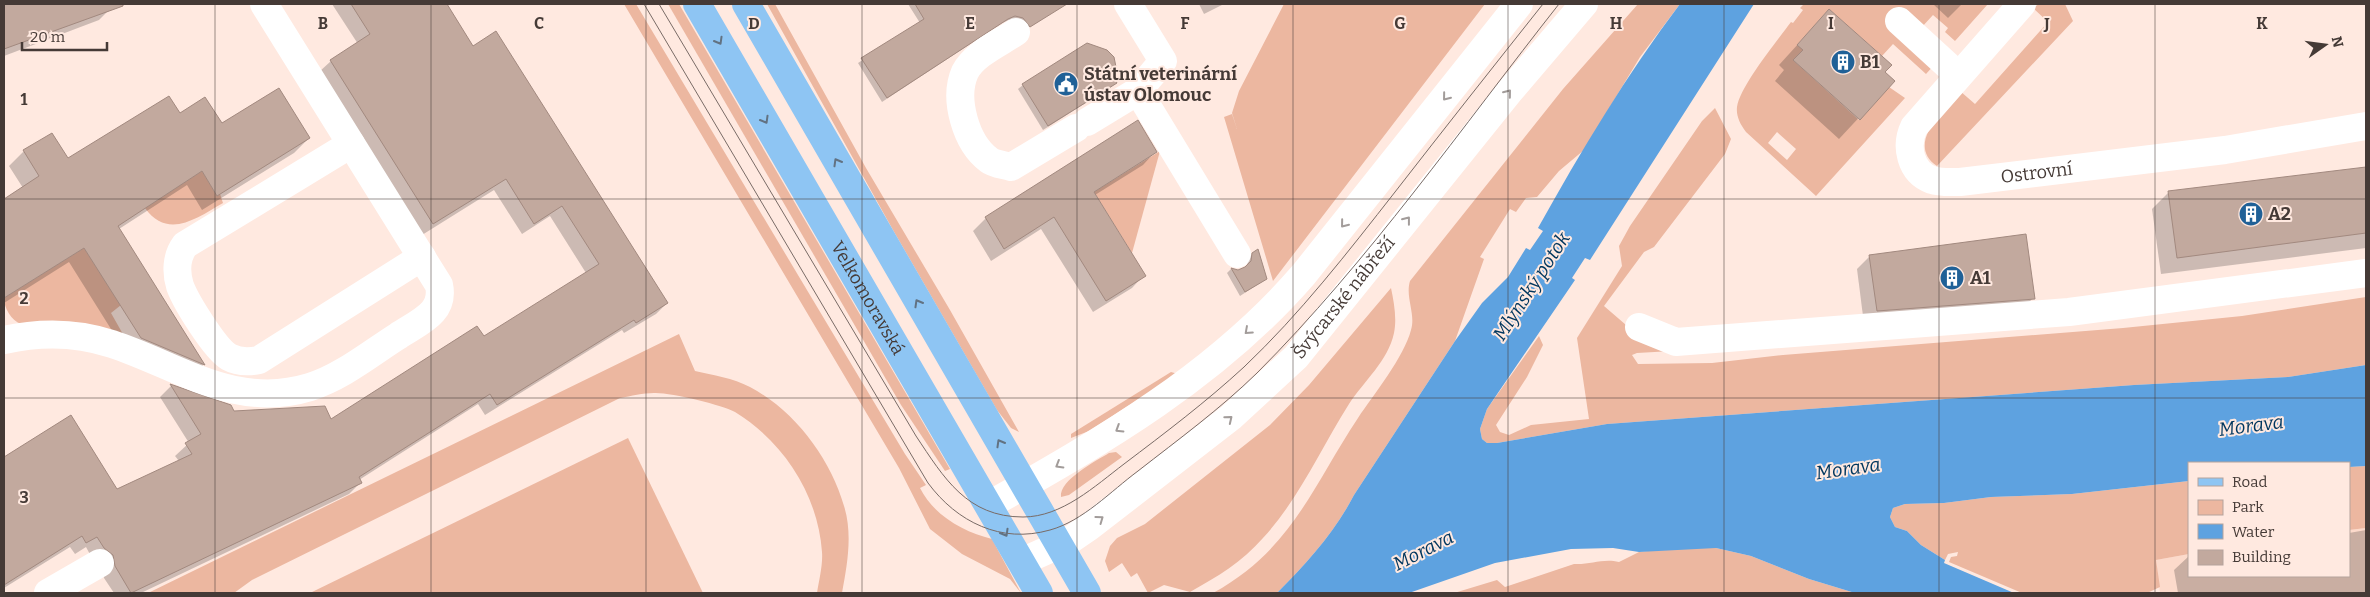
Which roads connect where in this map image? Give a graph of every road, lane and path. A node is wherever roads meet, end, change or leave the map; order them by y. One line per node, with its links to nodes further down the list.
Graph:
1 (264, 4): 13 (street)
2 (697, 4): 20 (main road, Velkomoravská, one-way to 20)
3 (746, 4): 19 (main road, one-way to 3)
4 (1128, 4): 11 (street)
5 (1519, 4): 19 (street, one-way to 19)
6 (1584, 4): 21 (street, Švýcarské nábřeží, one-way to 6)
7 (2022, 4): 10 (street, Ostrovní)
8 (1899, 21): 10 (street)
9 (1016, 32): 11 (street)
10 (1958, 75): 12 (street, Ostrovní)
11 (1138, 91): 14 (street)
12 (2366, 126)
13 (351, 144): 15 (street); 15 (street)
14 (1237, 254)
15 (422, 257): 18 (street)
16 (2366, 273): 17 (street)
17 (1639, 327)
18 (4, 340)
19 (1024, 485): 20 (street); 21 (main road)
20 (989, 505): 22 (main road, Velkomoravská, one-way to 22)
21 (1059, 545): 22 (street, Švýcarské nábřeží); 24 (main road)
22 (1022, 562): 26 (main road, Velkomoravská)
23 (100, 563): 25 (street)
24 (1086, 592)
25 (48, 593)
26 (1039, 593)

